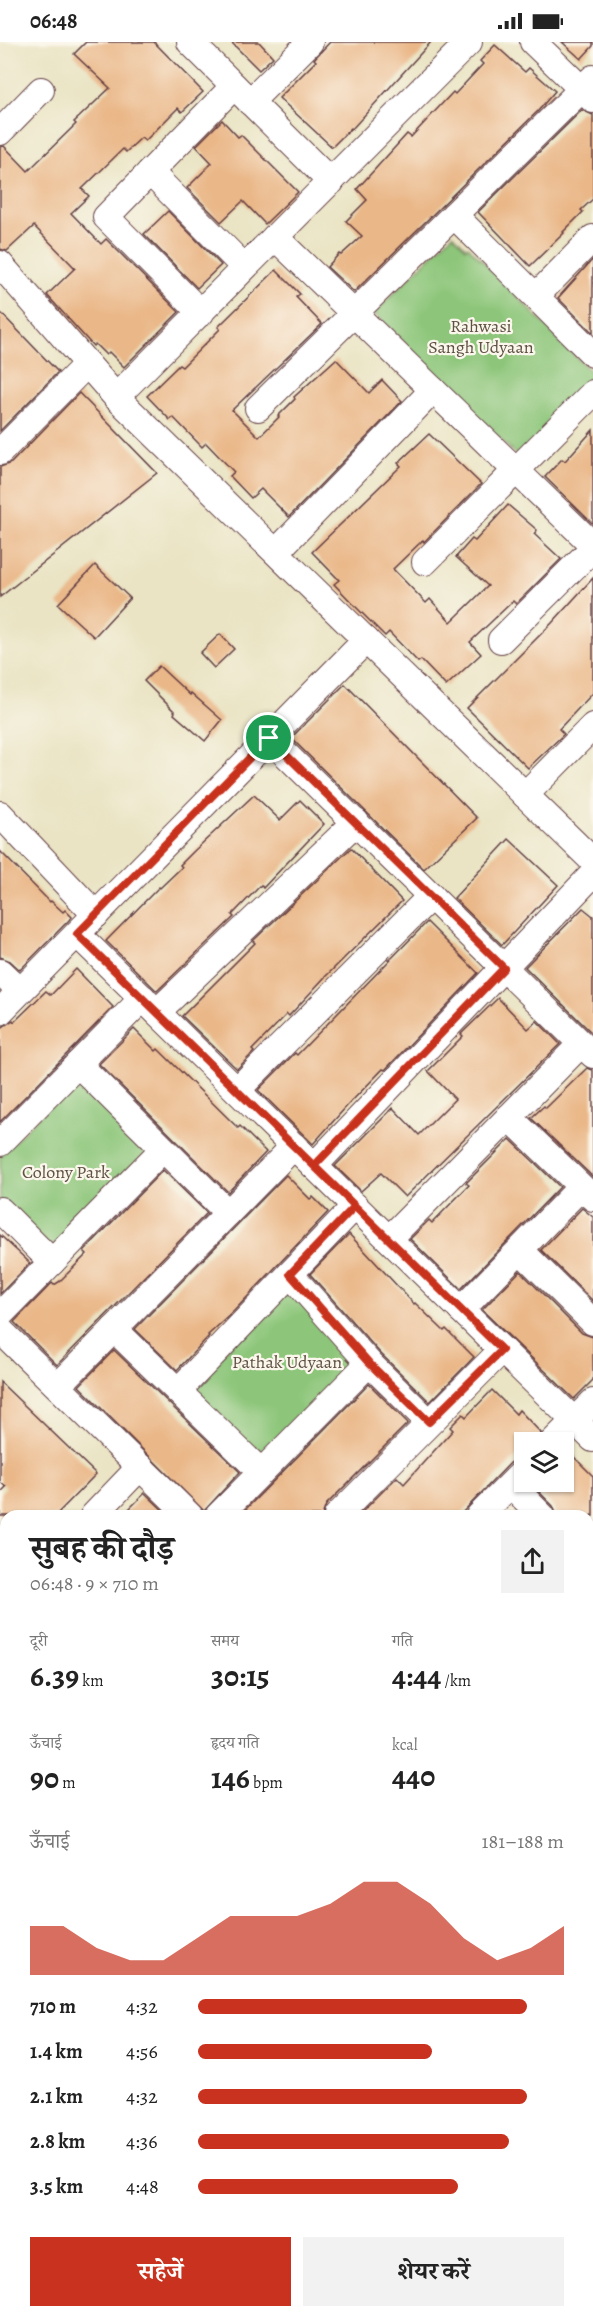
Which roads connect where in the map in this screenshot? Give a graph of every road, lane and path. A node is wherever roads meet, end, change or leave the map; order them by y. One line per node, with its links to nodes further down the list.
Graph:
1 (190, 42): 7 (street)
2 (310, 42): 7 (street)
3 (469, 42): 10 (street)
4 (533, 42): 5 (street)
5 (589, 89): 11 (street)
6 (41, 90): 8 (street)
7 (242, 94): 9 (street); 10 (street)
8 (0, 132)
9 (150, 172): 15 (street); 17 (street)
10 (331, 182): 12 (street)
11 (454, 215): 16 (street); 18 (street)
12 (275, 237): 15 (street); 18 (street)
13 (593, 238): 16 (street)
14 (0, 264): 20 (street)
15 (244, 267): 17 (street)
16 (536, 296): 19 (street)
17 (201, 312): 23 (street)
18 (354, 314): 21 (street); 24 (street)
19 (593, 354)
20 (87, 364): 23 (street); 25 (street)
21 (433, 390): 26 (street); 28 (street)
22 (593, 393): 26 (street)
23 (116, 397): 28 (street)
24 (258, 408)
25 (0, 452)
26 (516, 470): 27 (street); 29 (street)
27 (593, 546): 31 (street)
28 (276, 552): 30 (street)
29 (425, 562)
30 (366, 640): 33 (street); 34 (street)
31 (501, 640)
32 (593, 726): 34 (street)
33 (269, 738): 36 (street); 40 (street)
34 (525, 795): 37 (street)
35 (0, 814): 40 (street)
36 (356, 822): 39 (street); 45 (street)
37 (593, 861)
38 (593, 874): 42 (street)
39 (431, 896): 42 (street); 49 (street)
40 (96, 915): 41 (street)
41 (77, 934): 44 (street); 45 (street)
42 (504, 968): 47 (street); 54 (street)
43 (0, 972): 44 (street)
44 (20, 992): 46 (street)
45 (150, 1005): 48 (street); 49 (street)
46 (0, 1012)
47 (587, 1049): 50 (street)
48 (78, 1064): 51 (street); 53 (street)
49 (237, 1090): 52 (street)
50 (509, 1116): 55 (street); 59 (street)
51 (0, 1143)
52 (294, 1146): 54 (street); 58 (street)
53 (164, 1149): 58 (street); 61 (street)
54 (314, 1166): 56 (street)
55 (587, 1193): 60 (street)
56 (355, 1206): 59 (street); 62 (street)
57 (0, 1210): 61 (street)
58 (228, 1213): 66 (street)
59 (389, 1239): 63 (street)
60 (520, 1250): 63 (street); 65 (street)
61 (52, 1262): 64 (street)
62 (290, 1274): 69 (street); 71 (street)
63 (461, 1310): 68 (street)
64 (0, 1315)
65 (593, 1322)
66 (114, 1329): 70 (street); 71 (street)
67 (0, 1330): 70 (street)
68 (502, 1350): 73 (street); 74 (street)
69 (369, 1363): 74 (street); 78 (street)
70 (58, 1386): 77 (street)
71 (178, 1391): 78 (street)
72 (593, 1402): 73 (street)
73 (574, 1421): 75 (street); 76 (street)
74 (429, 1422): 84 (street)
75 (563, 1432)
76 (593, 1439)
77 (140, 1467): 81 (street); 82 (street)
78 (261, 1472): 83 (street)
79 (514, 1481): 85 (street)
80 (527, 1492): 86 (street)
81 (99, 1510)
82 (184, 1510)
83 (224, 1510)
84 (343, 1510)
85 (485, 1510)
86 (538, 1510)

